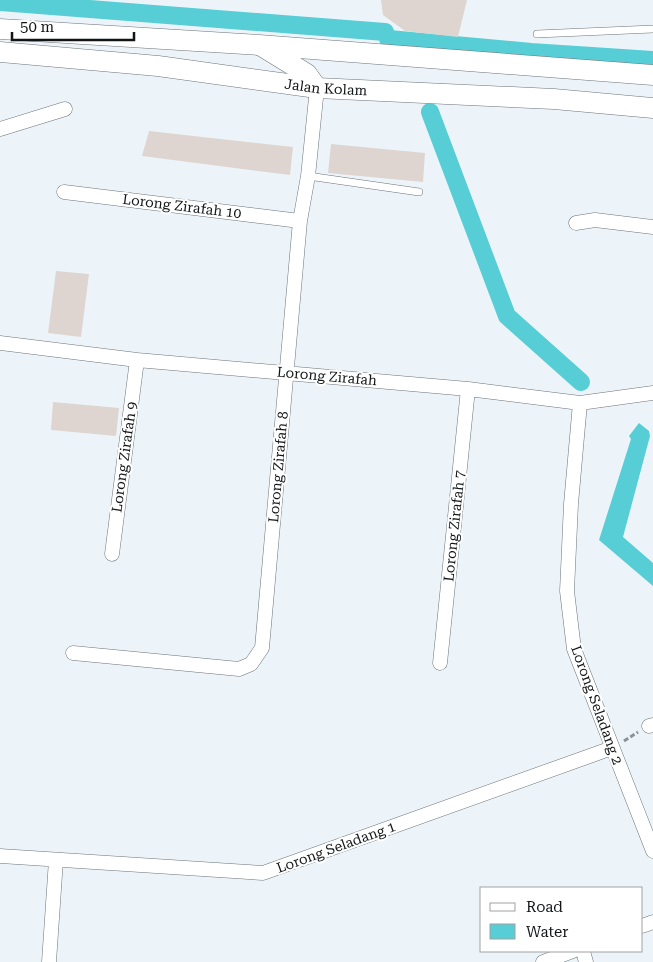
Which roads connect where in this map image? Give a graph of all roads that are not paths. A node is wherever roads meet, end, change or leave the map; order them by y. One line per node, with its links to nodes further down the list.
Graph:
1 (0, 29): 4 (main road)
2 (653, 29): 3 (lane)
3 (537, 34)
4 (259, 45): 6 (main road); 7 (main road)
5 (0, 52): 7 (main road, Jalan Kolam)
6 (653, 75)
7 (317, 88): 8 (main road, Jalan Kolam); 11 (street, Lorong Zirafah 8)
8 (653, 108)
9 (65, 109): 10 (street)
10 (0, 129)
11 (308, 176): 13 (lane); 14 (street, Lorong Zirafah 8)
12 (64, 192): 14 (street, Lorong Zirafah 10)
13 (419, 192)
14 (300, 221): 19 (street, Lorong Zirafah 8)
15 (576, 223): 16 (street)
16 (653, 227)
17 (0, 343): 18 (street, Lorong Zirafah)
18 (137, 360): 19 (street, Lorong Zirafah); 23 (street, Lorong Zirafah 9)
19 (286, 372): 20 (street, Lorong Zirafah); 24 (street, Lorong Zirafah 8)
20 (468, 389): 22 (street, Lorong Zirafah); 25 (street, Lorong Zirafah 7)
21 (653, 393): 22 (street, Lorong Zirafah)
22 (580, 403): 26 (street, Lorong Seladang 2)
23 (112, 554)
24 (73, 653)
25 (440, 663)
26 (612, 748): 27 (street, Lorong Seladang 2); 29 (street, Lorong Seladang 1)
27 (653, 851)
28 (0, 856): 29 (street, Lorong Seladang 1)
29 (56, 860): 31 (street)
30 (570, 952): 32 (street)
31 (49, 962)
32 (543, 962)

